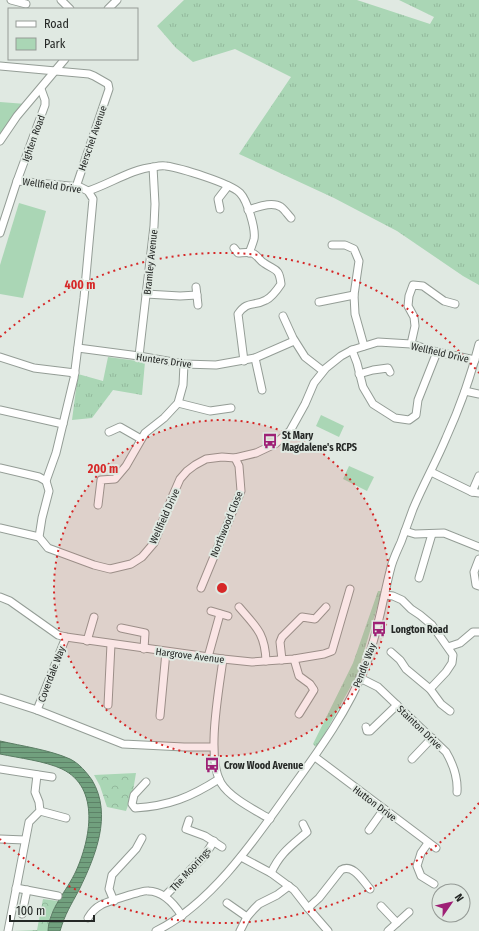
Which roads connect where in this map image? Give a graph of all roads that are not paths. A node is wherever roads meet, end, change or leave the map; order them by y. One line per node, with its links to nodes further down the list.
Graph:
1 (11, 0): 4 (street)
2 (61, 0): 5 (street)
3 (118, 0): 6 (street)
4 (26, 4)
5 (69, 8)
6 (109, 8)
7 (64, 60): 9 (street)
8 (0, 66): 9 (street)
9 (56, 71): 10 (street); 14 (street, Herschel Avenue)
10 (41, 89): 11 (street); 13 (street, Ighten Road)
11 (0, 141)
12 (152, 167): 15 (street); 16 (street); 25 (street, Bramley Avenue)
13 (17, 181): 14 (street, Wellfield Drive); 20 (street, Ighten Road)
14 (76, 186): 16 (street, Wellfield Drive)
15 (228, 186): 17 (street); 18 (street)
16 (88, 191): 36 (street, Wellfield Drive)
17 (220, 209)
18 (248, 210): 19 (street); 23 (street)
19 (290, 218)
20 (0, 233)
21 (332, 245): 27 (street)
22 (234, 248): 23 (street)
23 (249, 253): 43 (street)
24 (196, 287): 26 (street)
25 (146, 294): 26 (street); 39 (street, Bramley Avenue)
26 (197, 295): 30 (street)
27 (354, 295): 28 (street); 35 (street)
28 (318, 302)
29 (455, 304): 33 (street)
30 (198, 305)
31 (283, 316): 32 (street)
32 (294, 341): 41 (street, Hunters Drive); 45 (street)
33 (411, 344): 35 (street, Wellfield Drive); 38 (street, Wellfield Drive)
34 (479, 344): 42 (street, Pendle Way)
35 (364, 346): 37 (street, Wellfield Drive)
36 (78, 348): 39 (street, Hunters Drive); 47 (street, Wellfield Drive)
37 (352, 350): 45 (street, Wellfield Drive); 48 (street)
38 (437, 352): 42 (street, Wellfield Drive); 48 (street)
39 (139, 356): 44 (street, Hunters Drive)
40 (0, 357): 47 (street)
41 (255, 358): 43 (street, Hunters Drive); 49 (street)
42 (475, 360): 50 (street, Pendle Way)
43 (244, 361): 44 (street, Hunters Drive)
44 (184, 364): 52 (street)
45 (323, 371): 58 (street, Wellfield Drive)
46 (390, 372): 48 (street)
47 (74, 373): 55 (street, Wellfield Drive)
48 (359, 374)
49 (262, 390)
50 (465, 392): 51 (street); 60 (street, Pendle Way)
51 (479, 394)
52 (178, 403): 53 (street); 57 (street)
53 (231, 408)
54 (0, 410): 55 (street)
55 (63, 424): 62 (street, Wellfield Drive)
56 (109, 432): 57 (street)
57 (141, 439): 64 (street)
58 (235, 458): 68 (street, Wellfield Drive); 73 (street, Northwood Close)
59 (0, 468): 62 (street)
60 (430, 472): 63 (street); 66 (street, Pendle Way)
61 (479, 476): 63 (street)
62 (46, 481): 68 (street, Wellfield Drive)
63 (474, 492)
64 (98, 505)
65 (0, 528): 68 (street)
66 (405, 531): 67 (street); 75 (street, Pendle Way)
67 (432, 534): 69 (street); 71 (street)
68 (39, 537)
69 (479, 547)
70 (479, 559): 72 (street)
71 (419, 578)
72 (479, 586)
73 (201, 588)
74 (350, 589): 94 (street, Hargrove Avenue)
75 (385, 595): 88 (street); 97 (street, Pendle Way)
76 (0, 596): 85 (street, Hargrove Avenue)
77 (239, 607): 96 (street)
78 (326, 607): 95 (street)
79 (211, 611): 80 (street)
80 (220, 614): 81 (street); 92 (street)
81 (228, 616)
82 (94, 617): 86 (street)
83 (121, 628): 89 (street)
84 (479, 632): 88 (street)
85 (66, 637): 86 (street, Hargrove Avenue); 102 (street, Coverdale Way)
86 (87, 641): 87 (street, Hargrove Avenue)
87 (111, 644): 89 (street, Hargrove Avenue); 100 (street)
88 (448, 647): 98 (street)
89 (144, 649): 90 (street, Hargrove Avenue)
90 (166, 652): 92 (street, Hargrove Avenue); 105 (street)
91 (391, 652): 98 (street)
92 (208, 656): 93 (street, Hargrove Avenue)
93 (223, 659): 96 (street, Hargrove Avenue); 108 (street)
94 (294, 659): 95 (street, Hargrove Avenue); 104 (street)
95 (282, 660): 96 (street, Hargrove Avenue)
96 (266, 661)
97 (360, 678): 101 (street, Stainton Drive); 109 (street, Pendle Way)
98 (430, 689): 103 (street)
99 (0, 698): 102 (street)
100 (108, 705)
101 (397, 705): 106 (street); 107 (street, Stainton Drive)
102 (37, 710): 108 (street)
103 (450, 711)
104 (299, 714)
105 (160, 716)
106 (366, 727)
107 (432, 738): 110 (street); 116 (street, Stainton Drive)
108 (213, 747): 114 (street)
109 (314, 757): 117 (street, Hutton Drive); 120 (street, Pendle Way)
110 (412, 759)
111 (0, 769): 112 (street)
112 (38, 775): 113 (street); 118 (street)
113 (52, 777)
114 (219, 779): 115 (street); 120 (street)
115 (146, 782)
116 (457, 792)
117 (384, 809): 123 (street); 128 (street, Hutton Drive)
118 (40, 811): 119 (street); 126 (street)
119 (66, 818)
120 (270, 819): 131 (street, Pendle Way)
121 (189, 820): 127 (street, The Moorings)
122 (303, 824): 132 (street)
123 (369, 830)
124 (142, 838): 140 (street)
125 (0, 839): 126 (street)
126 (25, 840): 135 (street)
127 (214, 841): 129 (street, The Moorings); 139 (street, The Moorings)
128 (428, 842): 130 (street, Hutton Drive); 133 (street)
129 (222, 847)
130 (436, 848)
131 (241, 857): 132 (street); 146 (street, Pendle Way)
132 (271, 873): 134 (street)
133 (432, 883)
134 (289, 886): 143 (street); 147 (street)
135 (16, 888): 137 (street); 150 (street)
136 (370, 889): 143 (street)
137 (27, 890): 138 (street); 145 (street)
138 (58, 896)
139 (165, 896): 140 (street, The Moorings); 146 (street, The Moorings)
140 (114, 900): 148 (street, The Moorings)
141 (227, 903): 147 (street)
142 (381, 906): 149 (street)
143 (308, 908): 153 (street)
144 (409, 912): 149 (street)
145 (22, 914)
146 (182, 916): 151 (street, Pendle Way)
147 (247, 917): 152 (street)
148 (88, 918)
149 (397, 923): 154 (street)
150 (8, 931)
151 (156, 931)
152 (240, 931)
153 (328, 931)
154 (388, 931)

